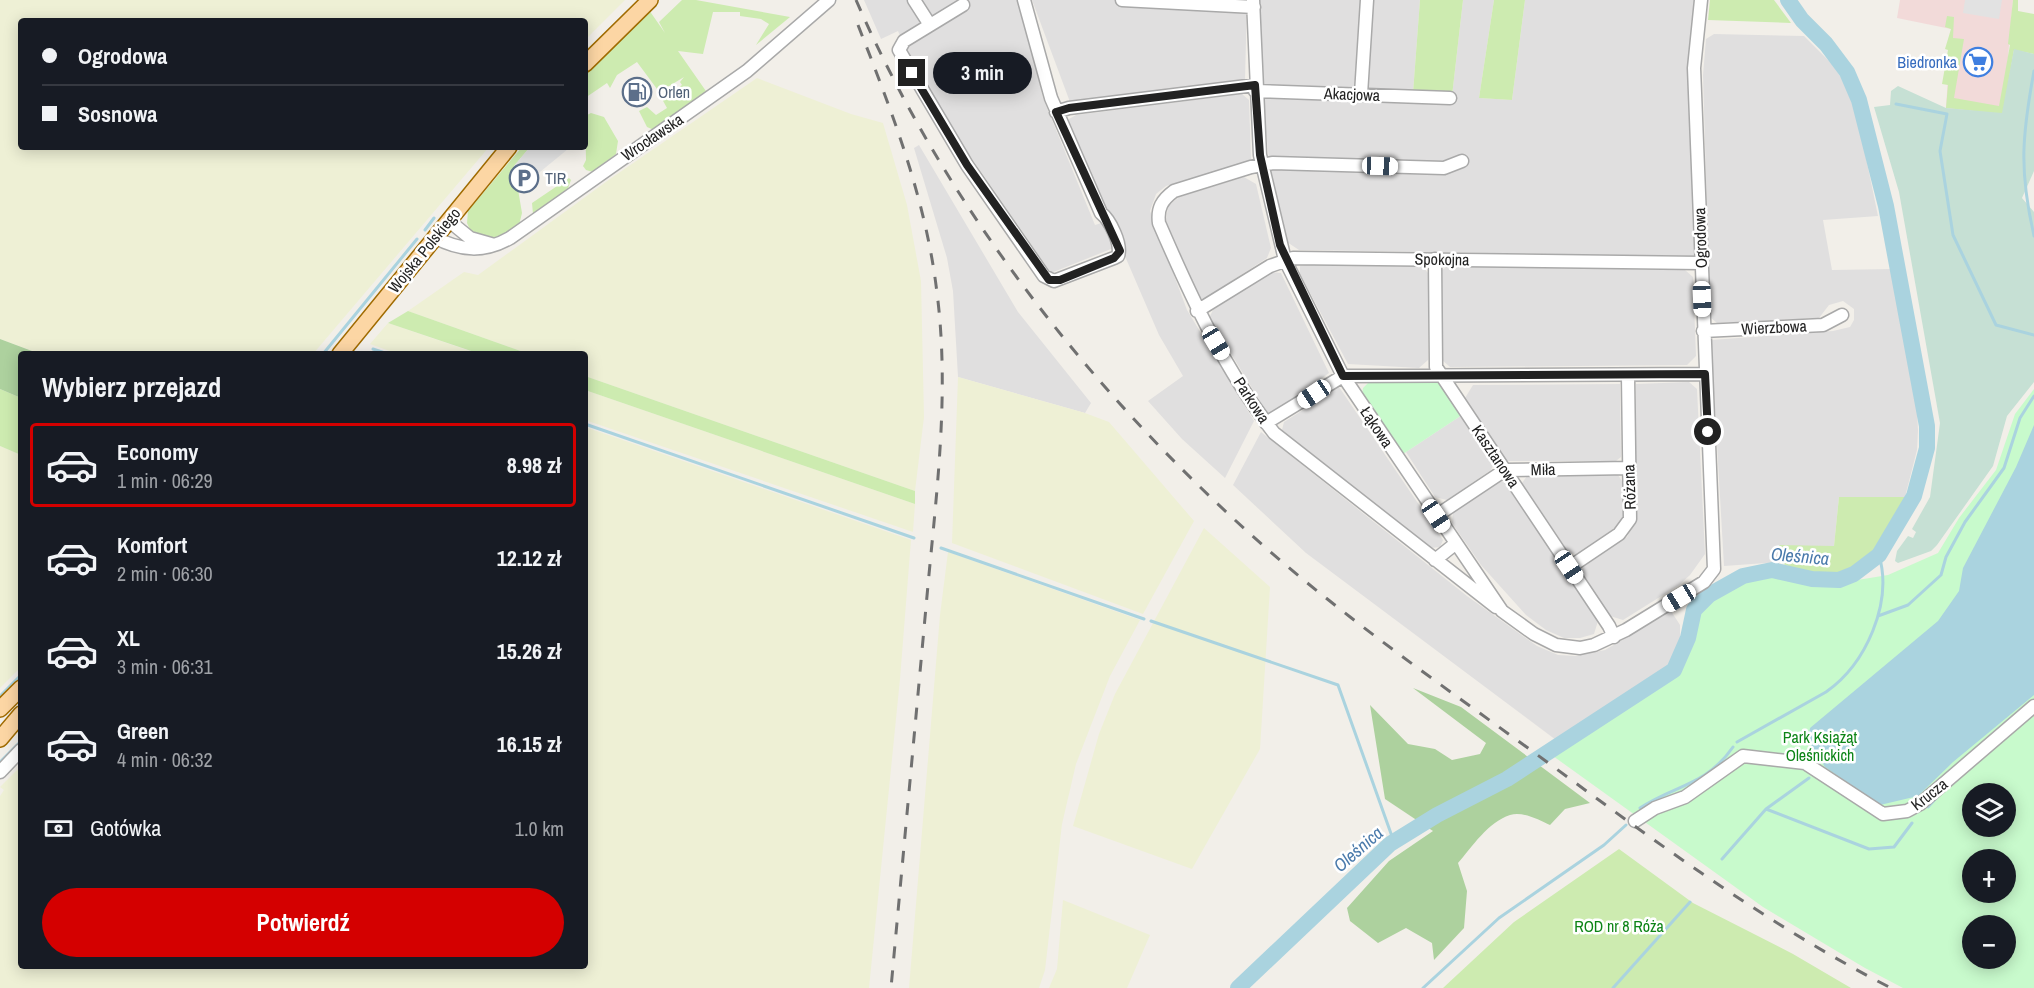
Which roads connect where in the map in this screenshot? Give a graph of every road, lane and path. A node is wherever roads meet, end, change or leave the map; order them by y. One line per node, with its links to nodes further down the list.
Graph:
1 (650, 0): 11 (main road)
2 (829, 0): 21 (street, Wrocławska)
3 (915, 0): 10 (street)
4 (1024, 0): 15 (street)
5 (1122, 0): 8 (street)
6 (1367, 0): 13 (street)
7 (1701, 0): 24 (street, Ogrodowa)
8 (1253, 3): 12 (street, Łąkowa)
9 (963, 5): 10 (street)
10 (930, 25): 15 (street)
11 (588, 61)
12 (1255, 88): 13 (street, Akacjowa); 15 (street, Akacjowa); 18 (street, Łąkowa)
13 (1361, 94): 14 (street, Akacjowa)
14 (1450, 98)
15 (1056, 112)
16 (506, 150): 19 (main road, Wojska Polskiego)
17 (1462, 161): 18 (street, Parkowa)
18 (1262, 165): 23 (street, Łąkowa); 25 (street, Parkowa)
19 (448, 220): 20 (main road, Wojska Polskiego); 21 (street)
20 (434, 237): 21 (street, Wrocławska); 28 (main road, Wojska Polskiego)
21 (498, 245)
22 (1435, 259): 23 (street, Spokojna); 24 (street, Spokojna); 30 (street, Kasztanowa)
23 (1285, 260): 25 (street, Spokojna); 31 (street, Łąkowa)
24 (1701, 263): 27 (street, Ogrodowa)
25 (1197, 311): 33 (street, Parkowa)
26 (1842, 315): 27 (street, Wierzbowa)
27 (1703, 331): 29 (street, Ogrodowa)
28 (342, 351)
29 (1705, 374): 32 (street); 41 (street, Ogrodowa)
30 (1440, 375): 31 (street); 32 (street); 35 (street, Kasztanowa)
31 (1343, 376): 33 (street); 36 (street, Łąkowa)
32 (1629, 376): 34 (street, Różana)
33 (1266, 423): 38 (street, Parkowa)
34 (1629, 468): 35 (street, Miła); 39 (street, Różana)
35 (1505, 470): 36 (street); 39 (street, Kasztanowa)
36 (1436, 516): 37 (street, Łąkowa)
37 (1455, 544): 38 (street); 40 (street, Łąkowa)
38 (1435, 560): 40 (street, Parkowa)
39 (1569, 567): 41 (street, Kasztanowa)
40 (1502, 611): 41 (street, Łąkowa)
41 (1614, 637)
42 (18, 691): 44 (main road)
43 (2034, 706): 49 (street, Krucza)
44 (0, 709)
45 (18, 718): 46 (main road)
46 (0, 739)
47 (18, 753): 48 (street)
48 (0, 772)
49 (1635, 821)

